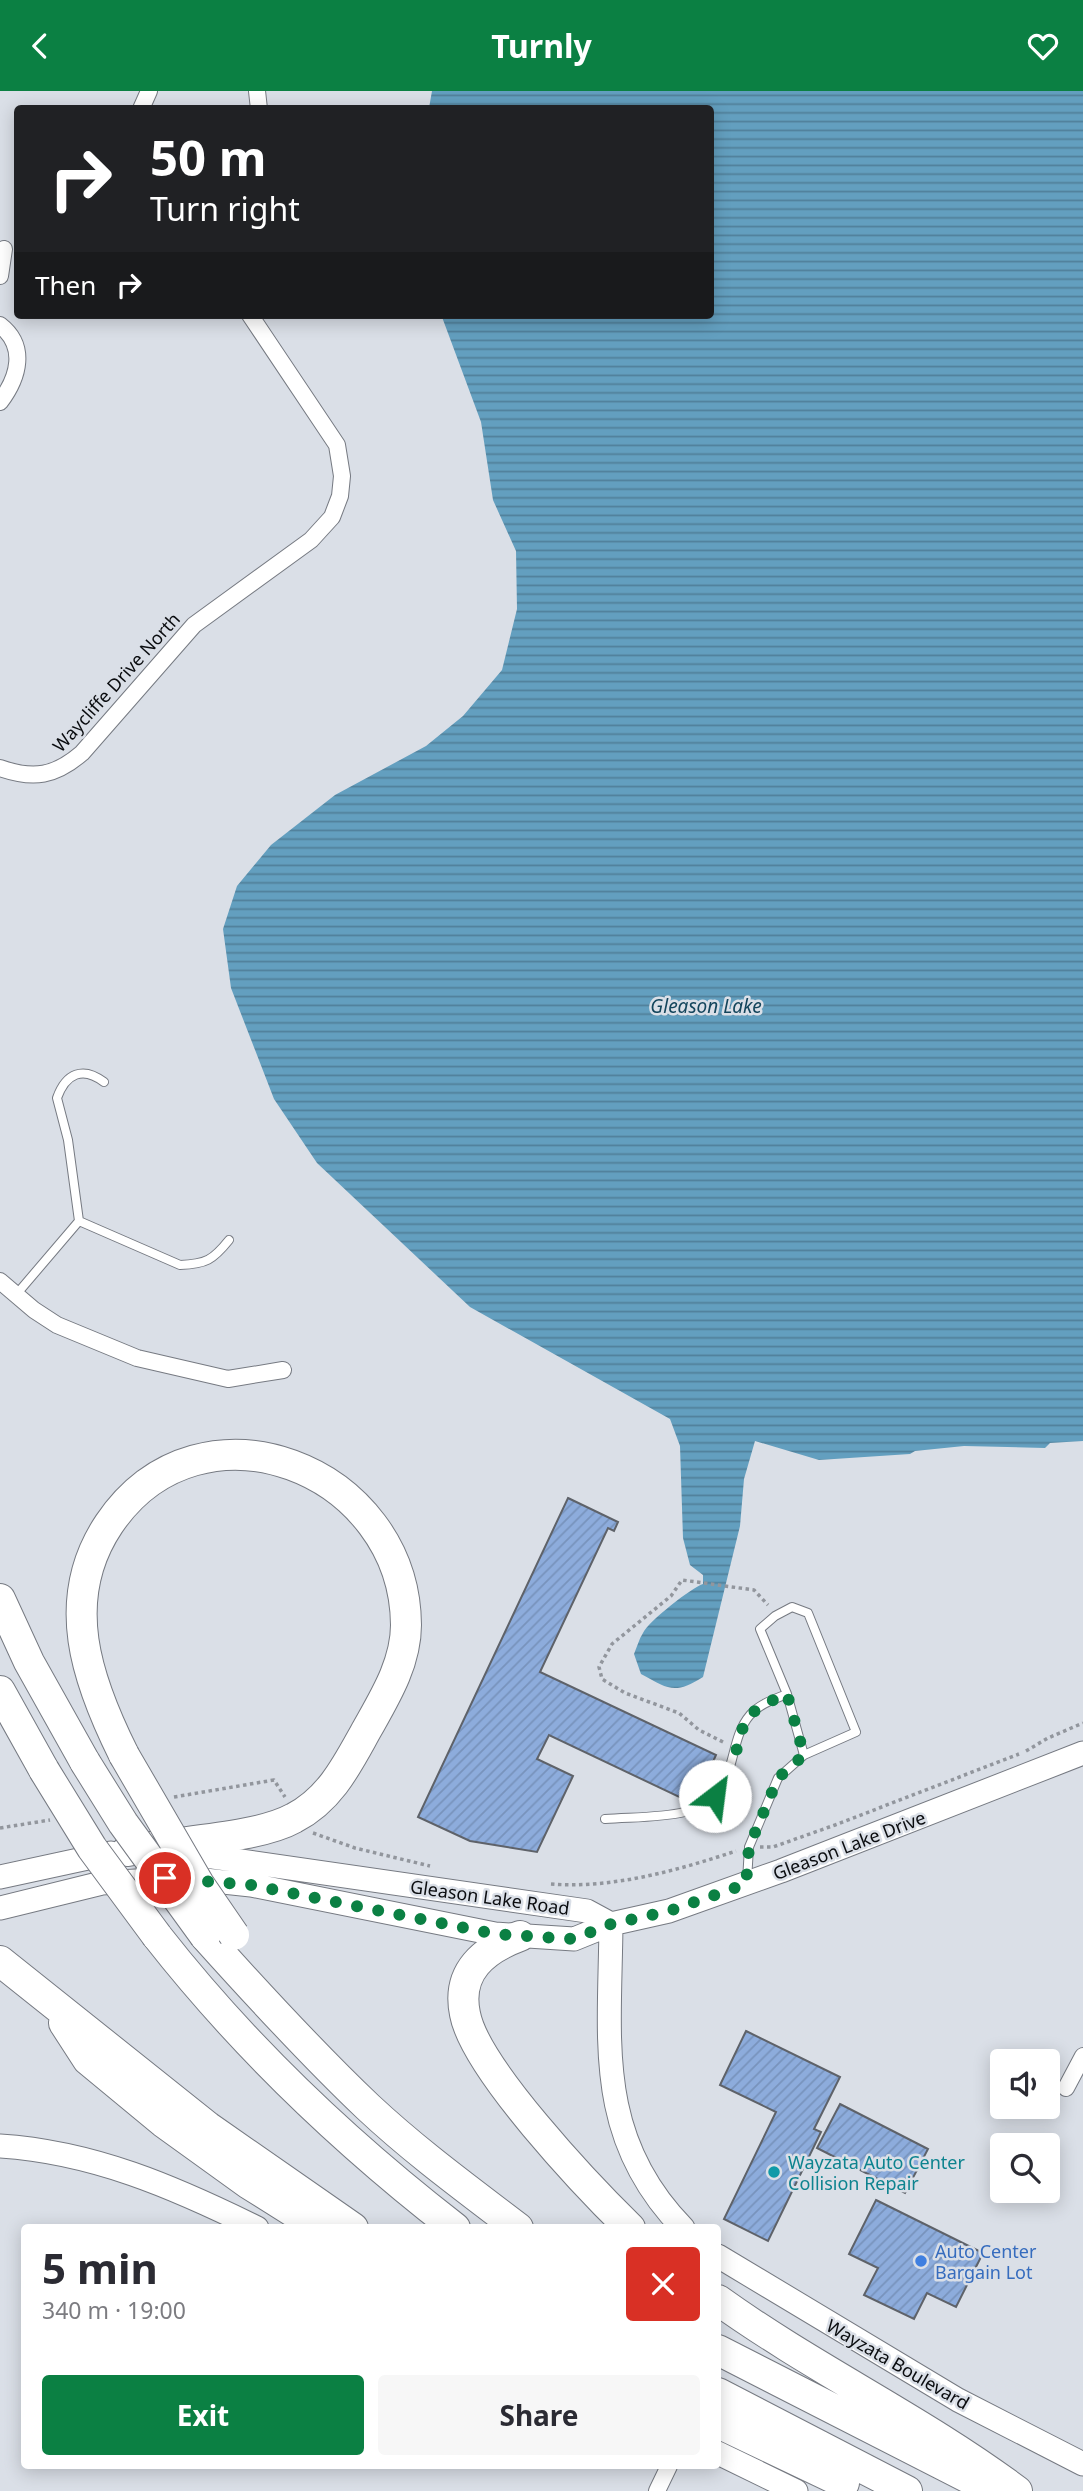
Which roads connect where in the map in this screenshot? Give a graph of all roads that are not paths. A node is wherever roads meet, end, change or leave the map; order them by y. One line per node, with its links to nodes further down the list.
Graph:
1 (2, 248): 2 (street)
2 (0, 276)
3 (253, 319): 6 (street, Waycliffe Drive North)
4 (0, 325): 5 (street)
5 (0, 402)
6 (0, 768)
7 (104, 1082): 8 (lane)
8 (79, 1221): 9 (lane); 11 (lane)
9 (229, 1240)
10 (0, 1281): 11 (street)
11 (15, 1296): 12 (street)
12 (283, 1370)
13 (0, 1599): 24 (highway, bridge)
14 (0, 1691): 34 (highway, bridge)
15 (787, 1694): 17 (lane); 17 (lane); 18 (lane)
16 (1083, 1753): 21 (main road, Gleason Lake Drive)
17 (804, 1755): 21 (lane)
18 (605, 1819)
19 (127, 1851): 20 (main road, Gleason Lake Road); 23 (main road, Gleason Lake Road); 24 (highway, bridge)
20 (0, 1877)
21 (746, 1884): 23 (main road, Gleason Lake Drive)
22 (0, 1908): 25 (main road, Gleason Lake Road)
23 (611, 1924): 25 (main road, Gleason Lake Road); 37 (main road)
24 (220, 1936): 35 (highway)
25 (520, 1936): 36 (highway)
26 (0, 1961): 27 (highway)
27 (51, 2002): 32 (highway); 33 (highway)
28 (1083, 2056): 29 (street)
29 (1066, 2088)
30 (0, 2146): 31 (main road)
31 (248, 2224)
32 (313, 2224)
33 (347, 2224)
34 (450, 2224)
35 (513, 2224)
36 (626, 2224)
37 (679, 2224)
38 (721, 2258): 44 (main road, Wayzata Boulevard)
39 (721, 2302): 51 (highway)
40 (721, 2352): 50 (highway)
41 (721, 2395): 49 (highway)
42 (721, 2424): 48 (highway)
43 (721, 2454): 47 (main road)
44 (1083, 2464)
45 (668, 2469): 46 (street)
46 (657, 2491)
47 (796, 2491)
48 (861, 2491)
49 (907, 2491)
50 (995, 2491)
51 (1017, 2491)

